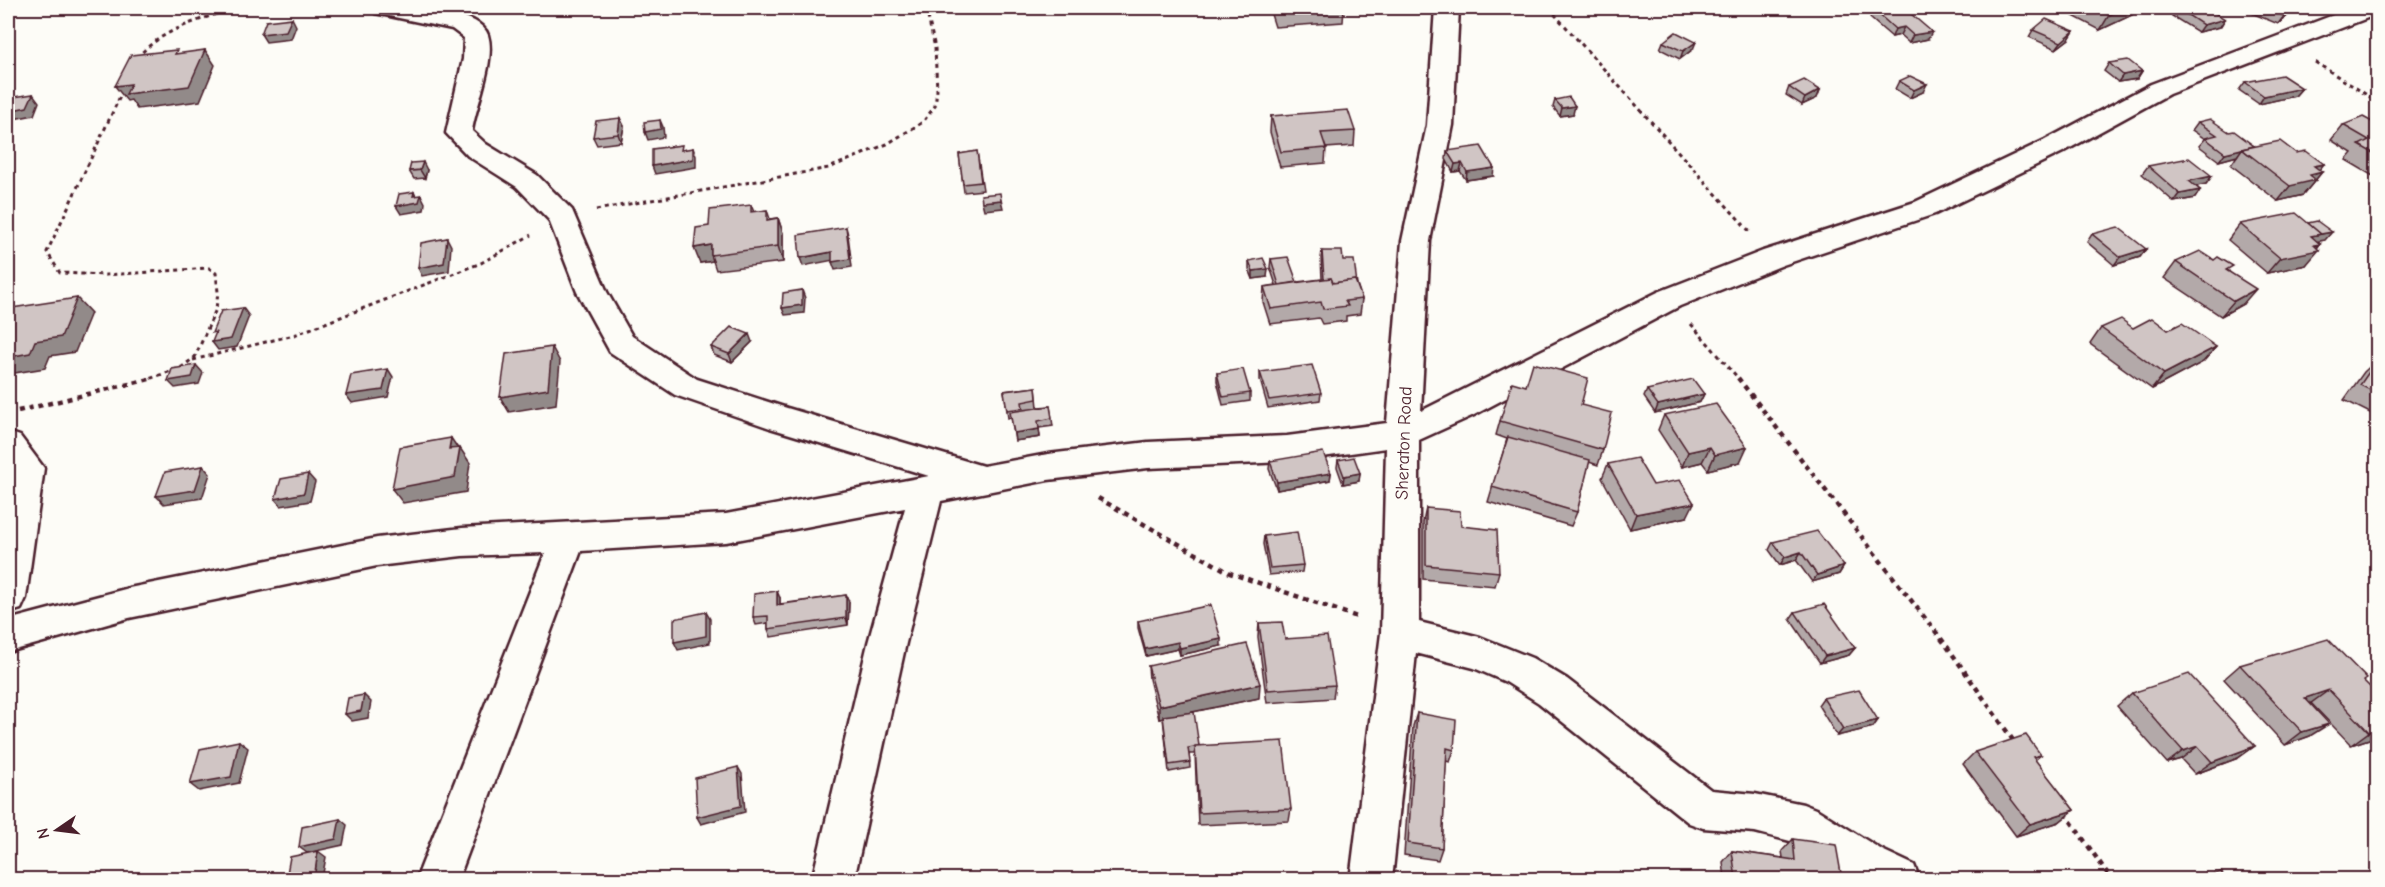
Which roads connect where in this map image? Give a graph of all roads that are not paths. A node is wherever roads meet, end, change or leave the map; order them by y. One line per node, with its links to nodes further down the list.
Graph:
1 (383, 8): 6 (street)
2 (1447, 8): 4 (street, Sheraton Road)
3 (2372, 8): 4 (street)
4 (1403, 433): 6 (street); 10 (street, Sheraton Road)
5 (8, 445): 9 (street)
6 (984, 480): 7 (street)
7 (926, 492): 8 (street); 13 (street)
8 (569, 538): 11 (street); 12 (street)
9 (8, 598)
10 (1400, 633): 14 (street, Sheraton Road); 15 (street)
11 (8, 636)
12 (437, 879)
13 (833, 879)
14 (1371, 879)
15 (1899, 879)

